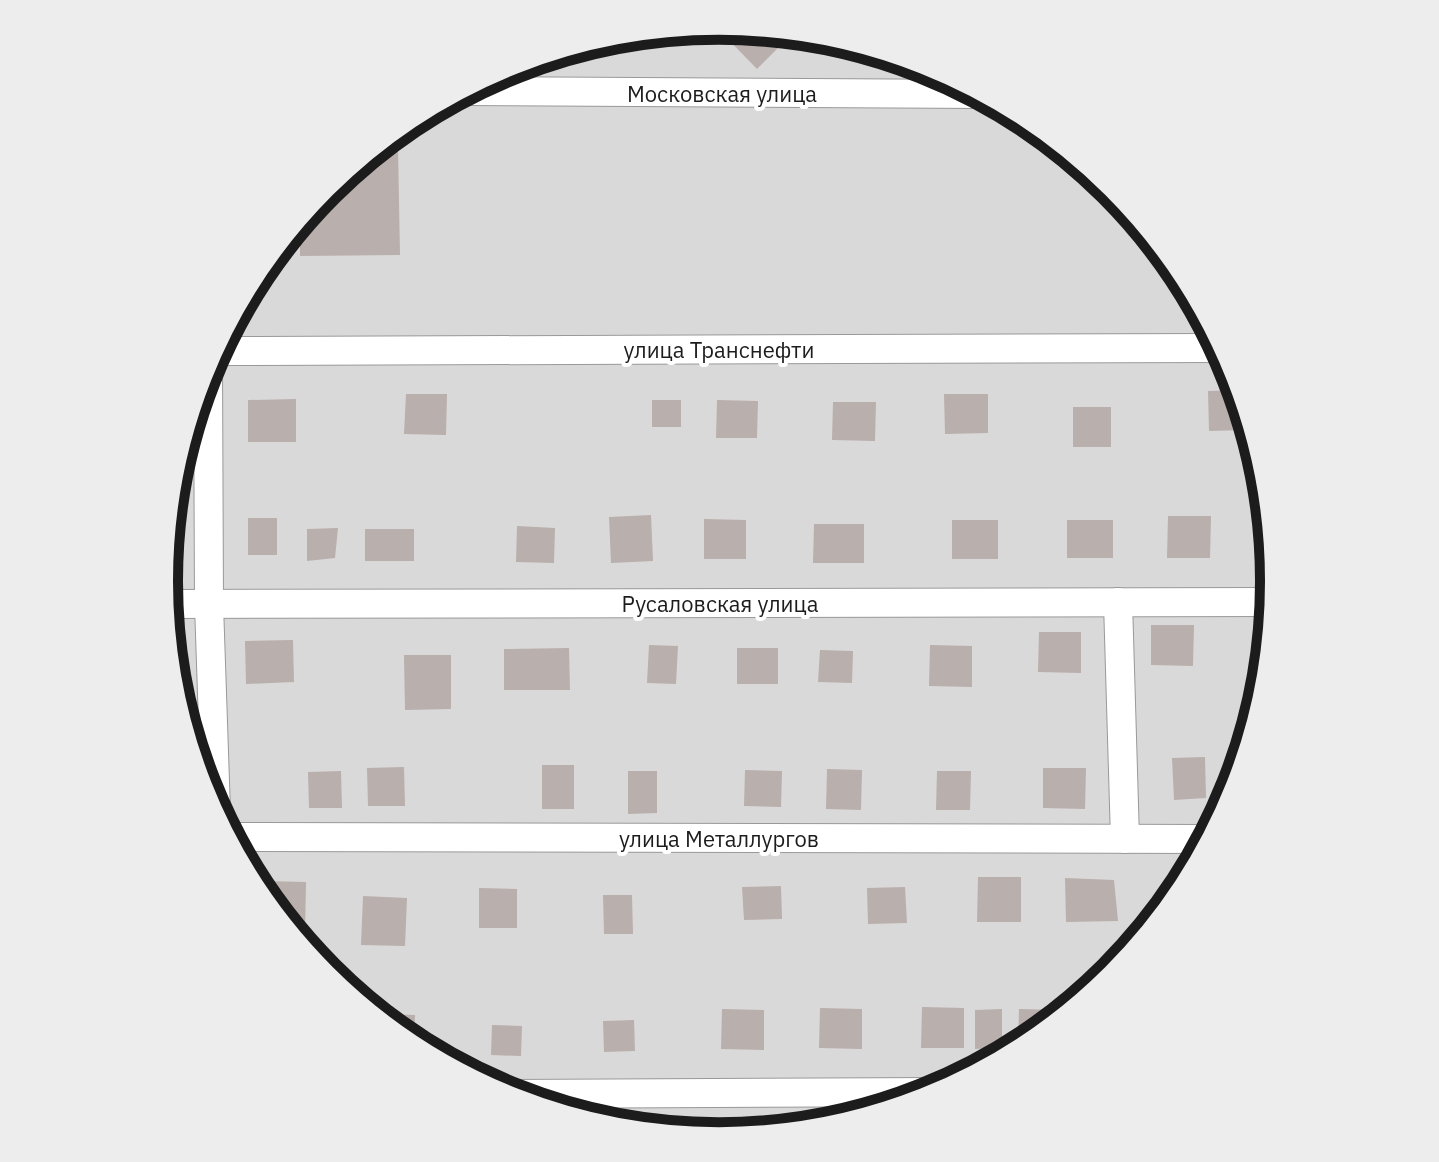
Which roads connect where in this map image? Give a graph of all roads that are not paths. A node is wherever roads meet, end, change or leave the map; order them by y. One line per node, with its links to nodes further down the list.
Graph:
1 (490, 91): 2 (street, Московская улица)
2 (954, 94)
3 (1208, 348): 4 (street, улица Транснефти)
4 (230, 351)
5 (208, 404): 9 (street)
6 (1118, 602): 7 (street, Русаловская улица); 9 (street, Русаловская улица); 12 (street)
7 (1259, 602)
8 (179, 604): 9 (street, Русаловская улица)
9 (209, 605): 10 (street)
10 (215, 775)
11 (243, 837): 12 (street, улица Металлургов)
12 (1125, 839): 13 (street, улица Металлургов)
13 (1195, 839)
14 (895, 1092): 15 (street)
15 (548, 1094)

